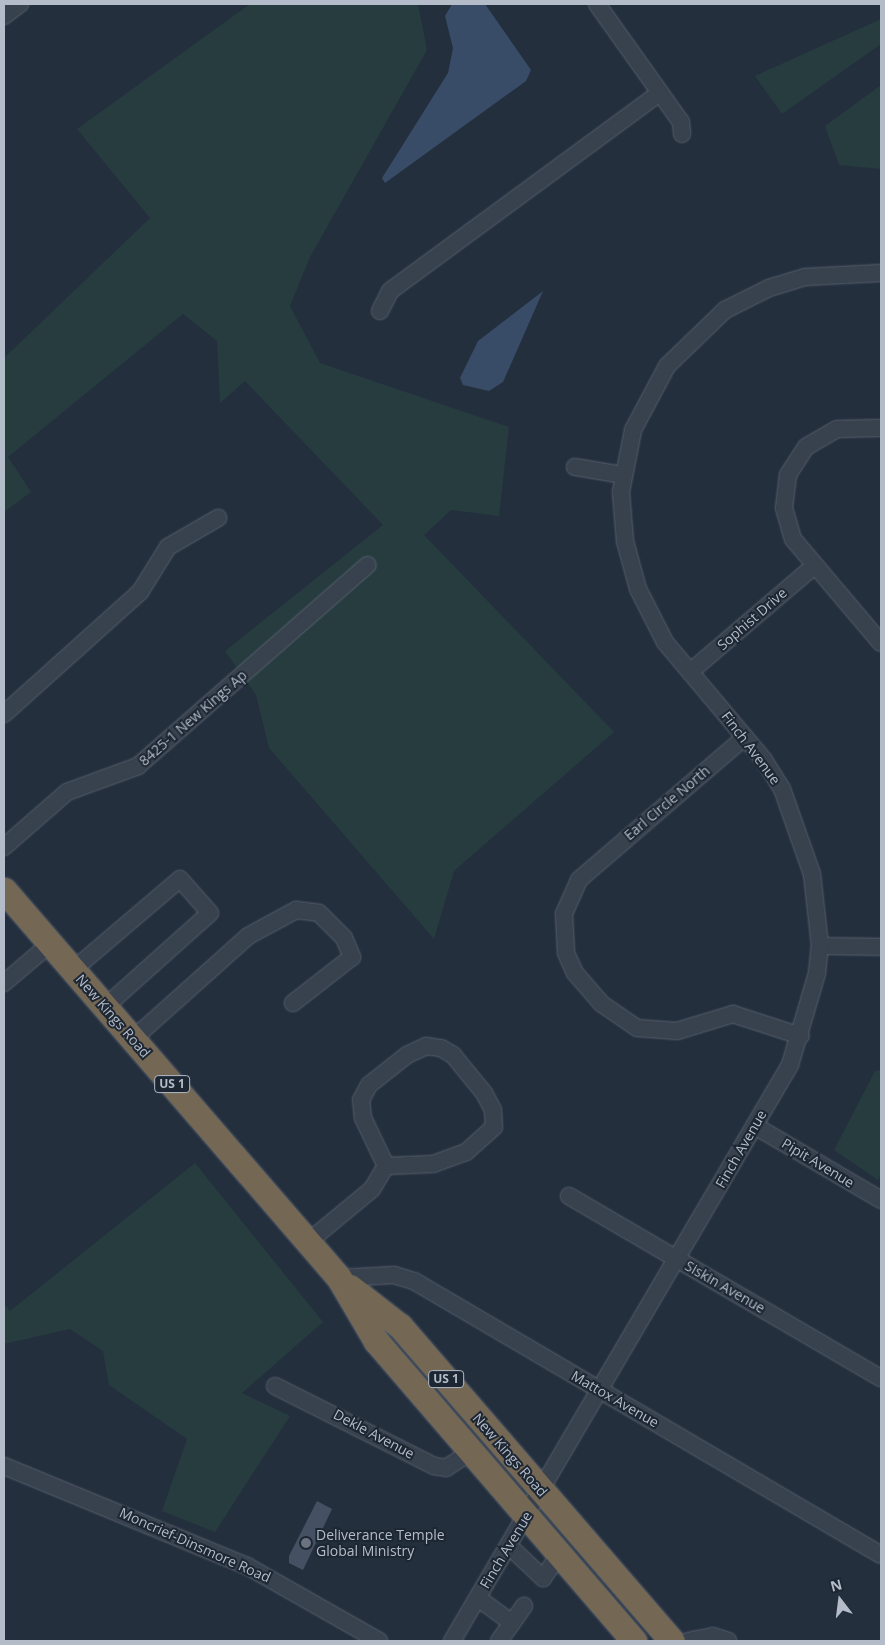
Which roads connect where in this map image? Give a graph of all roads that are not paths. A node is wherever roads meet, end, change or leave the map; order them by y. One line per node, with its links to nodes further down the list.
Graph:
1 (20, 4): 3 (street)
2 (597, 4): 4 (street)
3 (4, 16)
4 (660, 93): 5 (street); 7 (street)
5 (682, 134)
6 (881, 273): 10 (street, Finch Avenue)
7 (380, 311)
8 (879, 427): 13 (street)
9 (575, 468): 10 (street)
10 (623, 475): 15 (street, Finch Avenue)
11 (218, 518): 16 (street)
12 (368, 566): 18 (street, 8425-1 New Kings Ap)
13 (814, 566): 14 (street); 15 (street, Sophist Drive)
14 (881, 643)
15 (690, 672): 17 (street, Finch Avenue)
16 (4, 714)
17 (745, 737): 21 (street, Finch Avenue); 27 (street, Earl Circle North)
18 (4, 847)
19 (4, 890): 20 (highway, New Kings Road / US 1)
20 (50, 944): 23 (highway, New Kings Road / US 1); 24 (street)
21 (820, 946): 22 (street); 27 (street, Finch Avenue)
22 (881, 947)
23 (73, 970): 26 (highway, New Kings Road / US 1); 26 (street)
24 (4, 983)
25 (293, 1004): 28 (street)
26 (105, 1007): 28 (highway, New Kings Road / US 1)
27 (801, 1036): 29 (street, Finch Avenue)
28 (133, 1039): 33 (highway, New Kings Road / US 1)
29 (755, 1126): 32 (street, Pipit Avenue); 34 (street, Finch Avenue)
30 (386, 1166): 30 (street); 33 (street)
31 (569, 1196): 34 (street, Siskin Avenue)
32 (881, 1200)
33 (308, 1242): 35 (highway, New Kings Road / US 1)
34 (677, 1258): 36 (street, Siskin Avenue); 38 (street, Finch Avenue)
35 (339, 1278): 38 (street, Mattox Avenue); 39 (highway, New Kings Road / US 1); 41 (highway, New Kings Road / US 1)
36 (881, 1378)
37 (275, 1386): 39 (street, Dekle Avenue)
38 (601, 1390): 41 (street, Finch Avenue); 45 (street, Mattox Avenue)
39 (471, 1452): 42 (highway, New Kings Road / US 1)
40 (4, 1466): 49 (street, Moncrief-Dinsmore Road)
41 (542, 1491): 42 (street, Finch Avenue); 53 (highway, New Kings Road / US 1)
42 (527, 1516): 43 (street, Finch Avenue); 44 (highway, New Kings Road / US 1)
43 (510, 1546): 44 (street); 46 (street, Finch Avenue)
44 (560, 1554): 52 (highway, New Kings Road / US 1)
45 (881, 1555)
46 (478, 1598): 48 (street); 50 (street, Finch Avenue)
47 (524, 1606): 48 (street)
48 (512, 1623): 51 (street)
49 (379, 1641)
50 (452, 1641)
51 (499, 1641)
52 (634, 1641)
53 (672, 1641)
54 (688, 1641): 55 (street)
55 (728, 1641)

